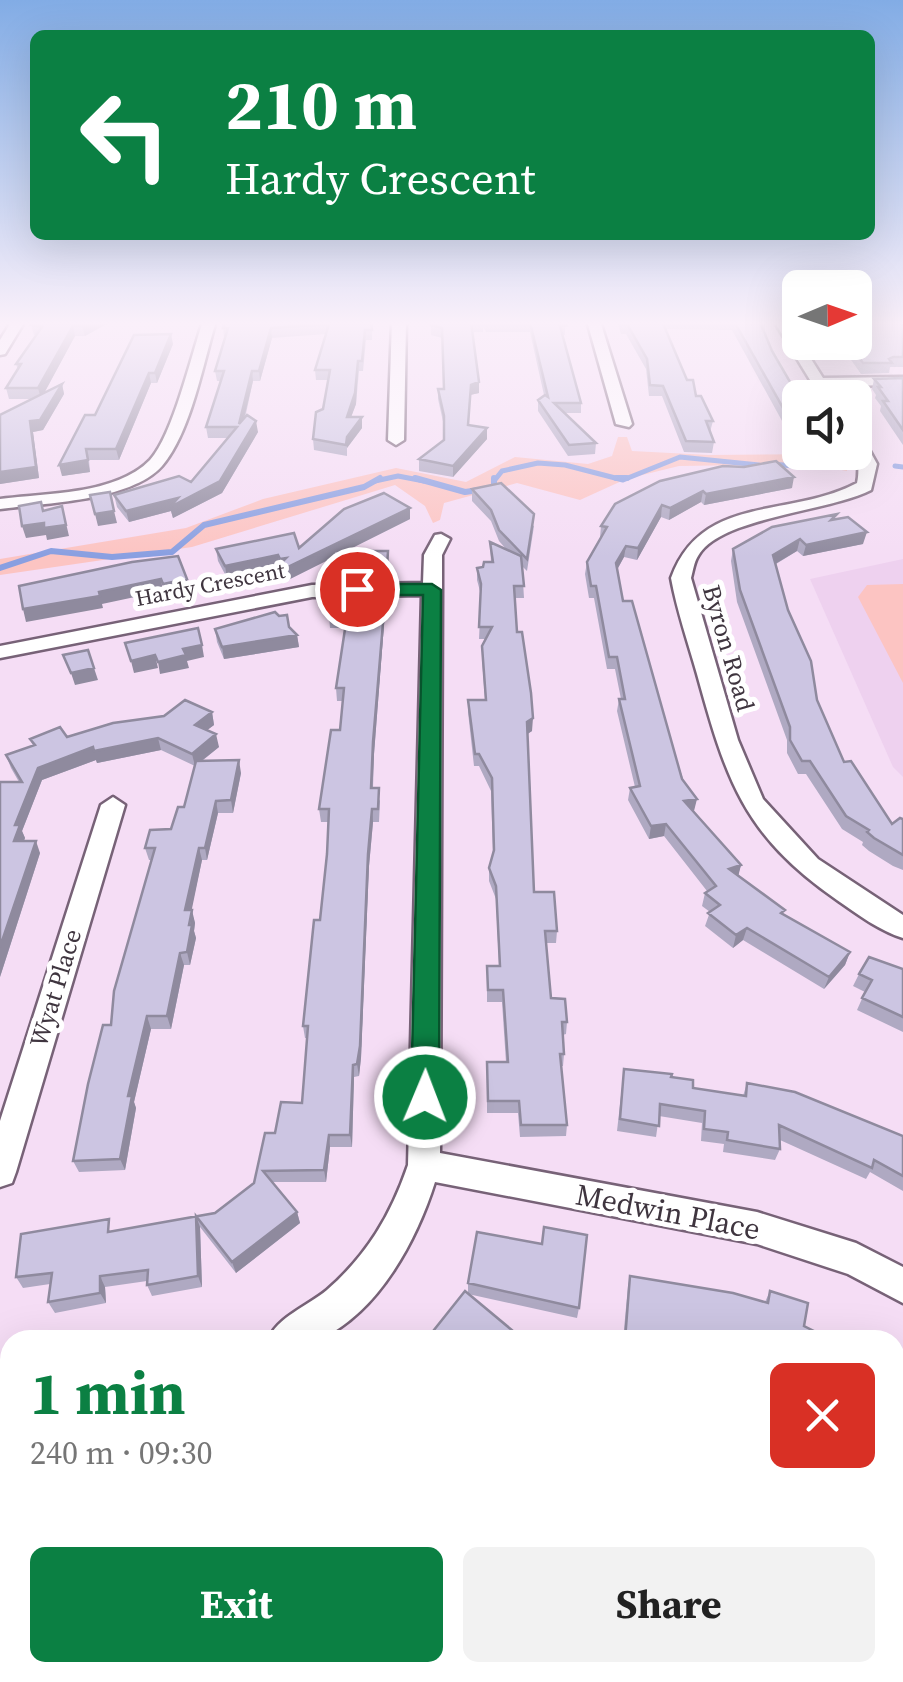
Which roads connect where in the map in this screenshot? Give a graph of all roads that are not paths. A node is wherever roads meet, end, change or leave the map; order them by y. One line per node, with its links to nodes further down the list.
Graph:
1 (182, 399): 7 (street)
2 (397, 399): 5 (street)
3 (617, 399): 4 (street)
4 (624, 424)
5 (396, 440)
6 (868, 470): 12 (street, Byron Road)
7 (0, 504)
8 (442, 539): 9 (street)
9 (432, 590): 10 (street, Hardy Crescent); 13 (street)
10 (0, 652)
11 (113, 805): 14 (street, Wyat Place)
12 (903, 928)
13 (424, 1165): 15 (street, Medwin Place); 16 (street)
14 (0, 1172)
15 (903, 1286)
16 (304, 1330)

